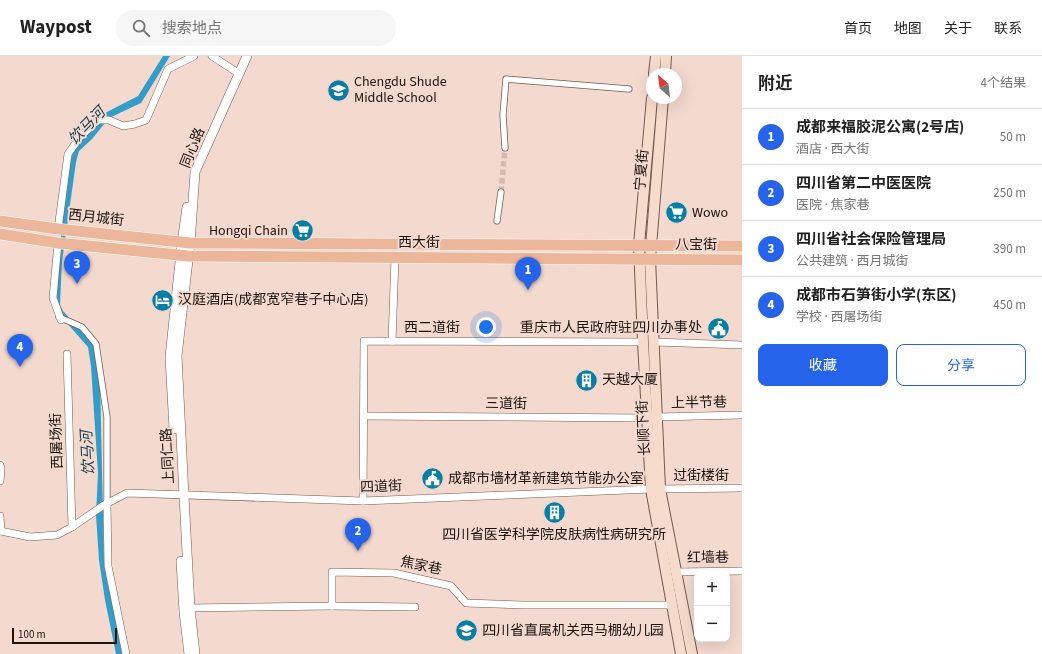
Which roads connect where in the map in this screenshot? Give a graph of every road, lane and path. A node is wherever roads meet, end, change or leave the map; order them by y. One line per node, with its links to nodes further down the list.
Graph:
1 (194, 56): 17 (street)
2 (212, 56): 9 (street)
3 (242, 56): 9 (street)
4 (247, 56): 20 (street, 同心路)
5 (656, 56): 7 (main road)
6 (666, 56): 8 (main road)
7 (655, 68)
8 (665, 68)
9 (235, 71): 20 (street)
10 (629, 89): 13 (street)
11 (652, 104): 21 (main road, 宁夏街)
12 (662, 104): 21 (main road, 宁夏街)
13 (505, 148)
14 (501, 192): 16 (street)
15 (0, 221): 17 (main road, 西月城街)
16 (496, 221)
17 (58, 229): 20 (main road, 西月城街)
18 (0, 234): 19 (main road, 西月城街)
19 (58, 243): 23 (main road, 西月城街); 27 (street)
20 (186, 243): 21 (main road, 西大街); 23 (street, 同心路)
21 (645, 245): 22 (main road, 八宝街); 25 (main road, 长顺下街)
22 (742, 246)
23 (184, 256): 24 (main road, 西大街); 40 (street, 上同仁路)
24 (395, 258): 25 (main road, 西大街); 28 (street)
25 (645, 259): 26 (main road, 八宝街); 29 (main road, 长顺下街); 30 (main road, 长顺下街)
26 (742, 260)
27 (61, 319): 42 (street)
28 (392, 341): 29 (street, 西二道街); 34 (street, 西二道街)
29 (643, 342): 35 (main road, 长顺下街)
30 (654, 342): 31 (street); 35 (main road, 长顺下街)
31 (742, 345)
32 (67, 354): 44 (street, 西屠场街)
33 (742, 415): 35 (street, 上半节巷)
34 (364, 416): 35 (street, 三道街); 41 (street)
35 (652, 417): 39 (main road, 长顺下街)
36 (0, 465): 37 (street)
37 (0, 481)
38 (742, 488): 39 (street, 过街楼街)
39 (656, 489): 41 (street, 四道街); 47 (main road, 长顺下街); 48 (main road, 长顺下街)
40 (181, 496): 41 (street, 四道街); 42 (street, 四道街); 51 (street, 上同仁路); 53 (street)
41 (363, 501)
42 (106, 504): 44 (street, 四道街); 52 (street)
43 (0, 516): 45 (street)
44 (72, 527): 45 (street, 四道街)
45 (1, 531)
46 (742, 570): 47 (street, 红墙巷)
47 (676, 572): 56 (main road, 长顺下街)
48 (671, 605): 49 (street, 焦家巷); 55 (main road, 长顺下街)
49 (332, 606): 50 (street); 51 (street)
50 (415, 607)
51 (190, 608): 54 (street, 上同仁路)
52 (126, 654)
53 (189, 654)
54 (195, 654)
55 (681, 654)
56 (692, 654)

